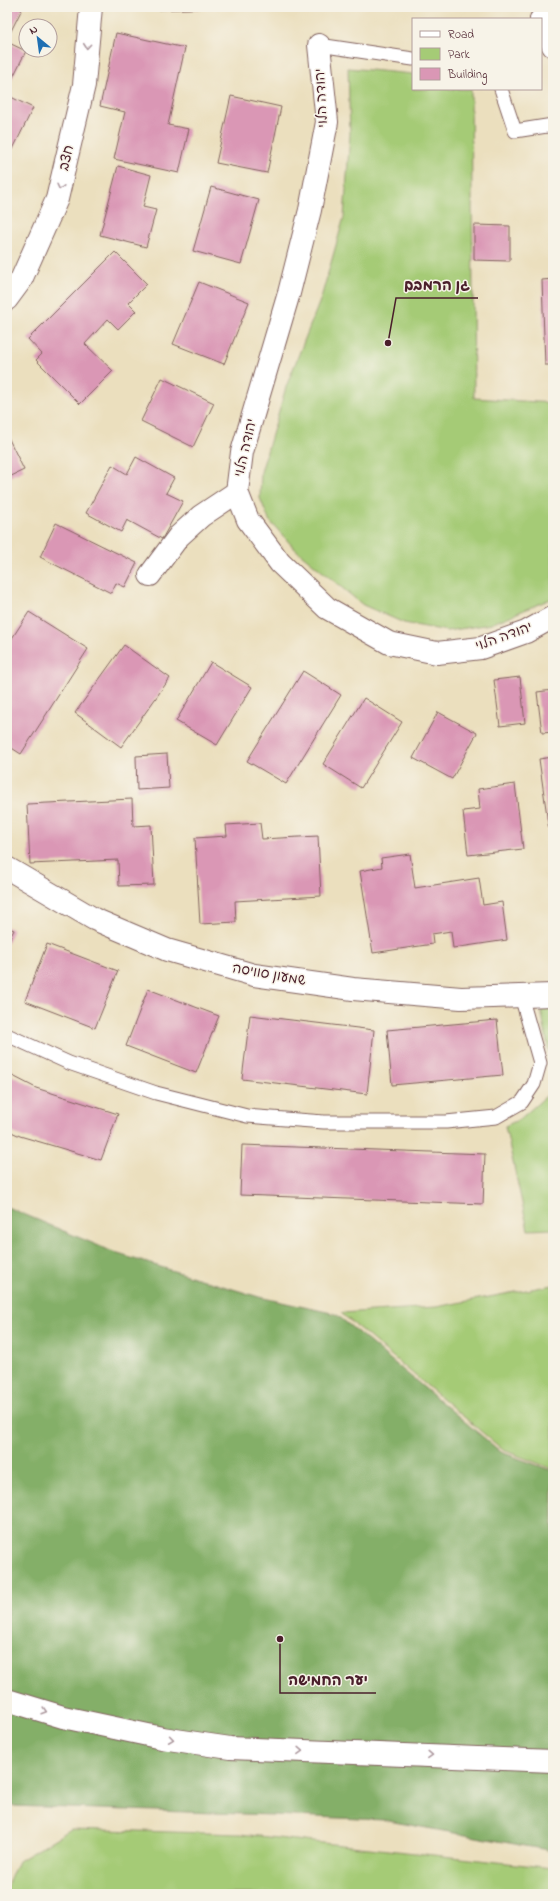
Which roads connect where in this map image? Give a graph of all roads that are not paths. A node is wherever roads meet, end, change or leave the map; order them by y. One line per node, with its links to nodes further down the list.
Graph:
1 (91, 7): 10 (street, חצב, one-way to 10)
2 (536, 7): 3 (street)
3 (541, 18)
4 (542, 21): 6 (street)
5 (319, 45): 7 (lane); 11 (street, יהודה הלוי)
6 (553, 46)
7 (412, 59)
8 (501, 90): 9 (lane)
9 (553, 125)
10 (7, 299)
11 (237, 492): 12 (street); 13 (street, יהודה הלוי)
12 (150, 575)
13 (553, 617)
14 (7, 868): 16 (street, שמעון סוויסה)
15 (553, 995): 16 (street, שמעון סוויסה)
16 (521, 996): 17 (lane)
17 (7, 1035)
18 (7, 1700): 19 (street, one-way to 19)
19 (553, 1761)

